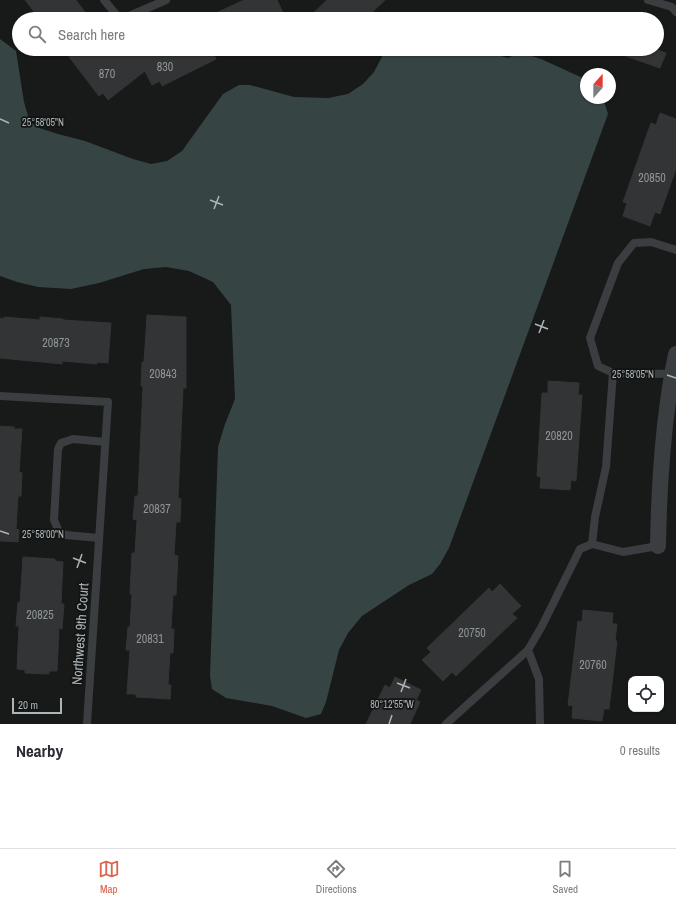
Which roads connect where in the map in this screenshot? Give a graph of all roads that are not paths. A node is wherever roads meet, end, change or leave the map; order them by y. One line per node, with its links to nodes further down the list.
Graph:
1 (104, 0): 4 (lane)
2 (166, 0): 5 (lane)
3 (648, 0): 6 (lane)
4 (115, 12)
5 (138, 12)
6 (676, 12)
7 (676, 250): 9 (lane)
8 (676, 354): 10 (street)
9 (613, 373): 10 (lane); 14 (lane)
10 (672, 374): 15 (street)
11 (0, 396): 12 (lane, Northwest 9th Court)
12 (105, 442): 13 (lane, Northwest 9th Court); 13 (lane)
13 (99, 538): 17 (lane, Northwest 9th Court)
14 (592, 544): 15 (lane); 16 (lane)
15 (658, 546)
16 (528, 650): 18 (lane); 19 (lane)
17 (87, 724)
18 (446, 724)
19 (540, 724)

